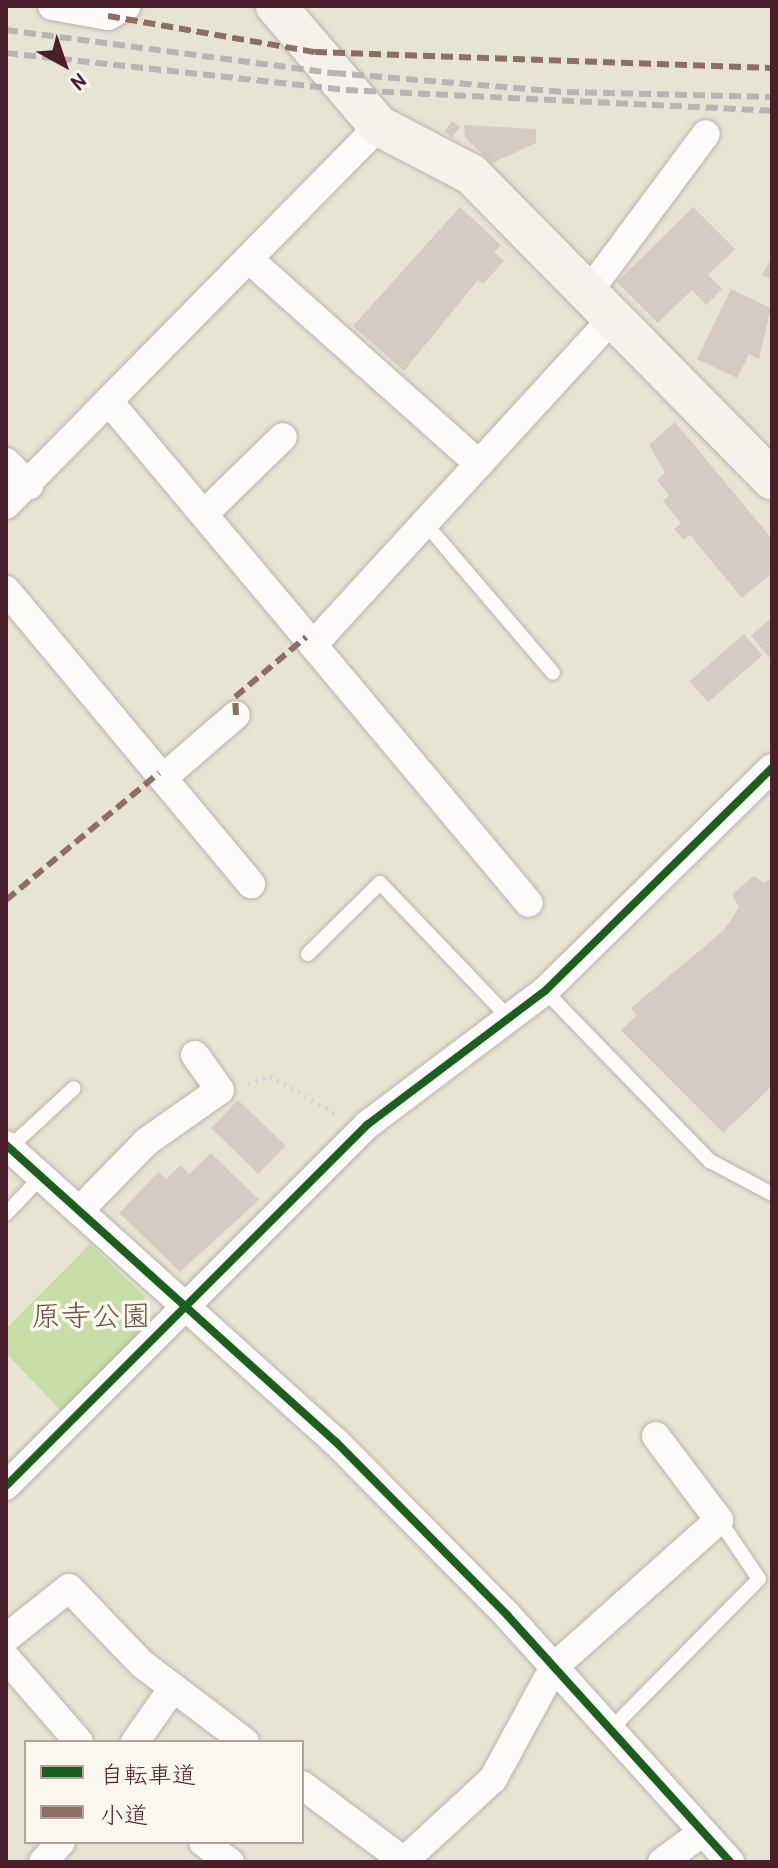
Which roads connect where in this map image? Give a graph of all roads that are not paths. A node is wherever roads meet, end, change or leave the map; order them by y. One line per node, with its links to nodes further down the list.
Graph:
1 (52, 6): 2 (street)
2 (127, 6)
3 (276, 6): 4 (street)
4 (379, 126): 6 (street); 7 (street)
5 (706, 134): 7 (street)
6 (250, 260): 8 (street); 11 (street)
7 (603, 303): 11 (street); 12 (street)
8 (111, 404): 13 (street); 15 (street)
9 (283, 437): 15 (street)
10 (6, 462): 13 (street)
11 (479, 464): 16 (street)
12 (772, 479)
13 (29, 485): 14 (street)
14 (6, 505)
15 (204, 514): 18 (street)
16 (425, 523): 18 (street); 19 (lane)
17 (6, 590): 22 (street)
18 (313, 645): 24 (street)
19 (553, 673)
20 (236, 715): 22 (street)
21 (772, 768): 26 (street)
22 (163, 778): 23 (street)
23 (251, 884)
24 (529, 903)
25 (308, 954): 27 (lane)
26 (545, 991): 27 (street); 32 (lane)
27 (510, 1019): 35 (street)
28 (195, 1055): 33 (street)
29 (74, 1088): 30 (lane)
30 (8, 1147): 31 (street)
31 (41, 1177): 33 (street); 34 (lane)
32 (772, 1194)
33 (79, 1211): 35 (street)
34 (6, 1214)
35 (185, 1308): 37 (street); 41 (street)
36 (656, 1436): 38 (street)
37 (6, 1486)
38 (719, 1520): 41 (street); 43 (lane)
39 (6, 1638): 42 (street)
40 (6, 1658): 44 (street)
41 (554, 1667): 43 (street); 53 (street)
42 (173, 1688): 45 (street); 46 (street)
43 (610, 1730): 48 (street)
44 (77, 1740)
45 (136, 1740)
46 (242, 1740)
47 (304, 1787): 53 (street)
48 (703, 1832): 54 (street); 55 (street)
49 (59, 1844): 51 (street)
50 (206, 1844): 52 (street)
51 (43, 1862)
52 (230, 1862)
53 (404, 1862)
54 (662, 1862)
55 (730, 1862)

